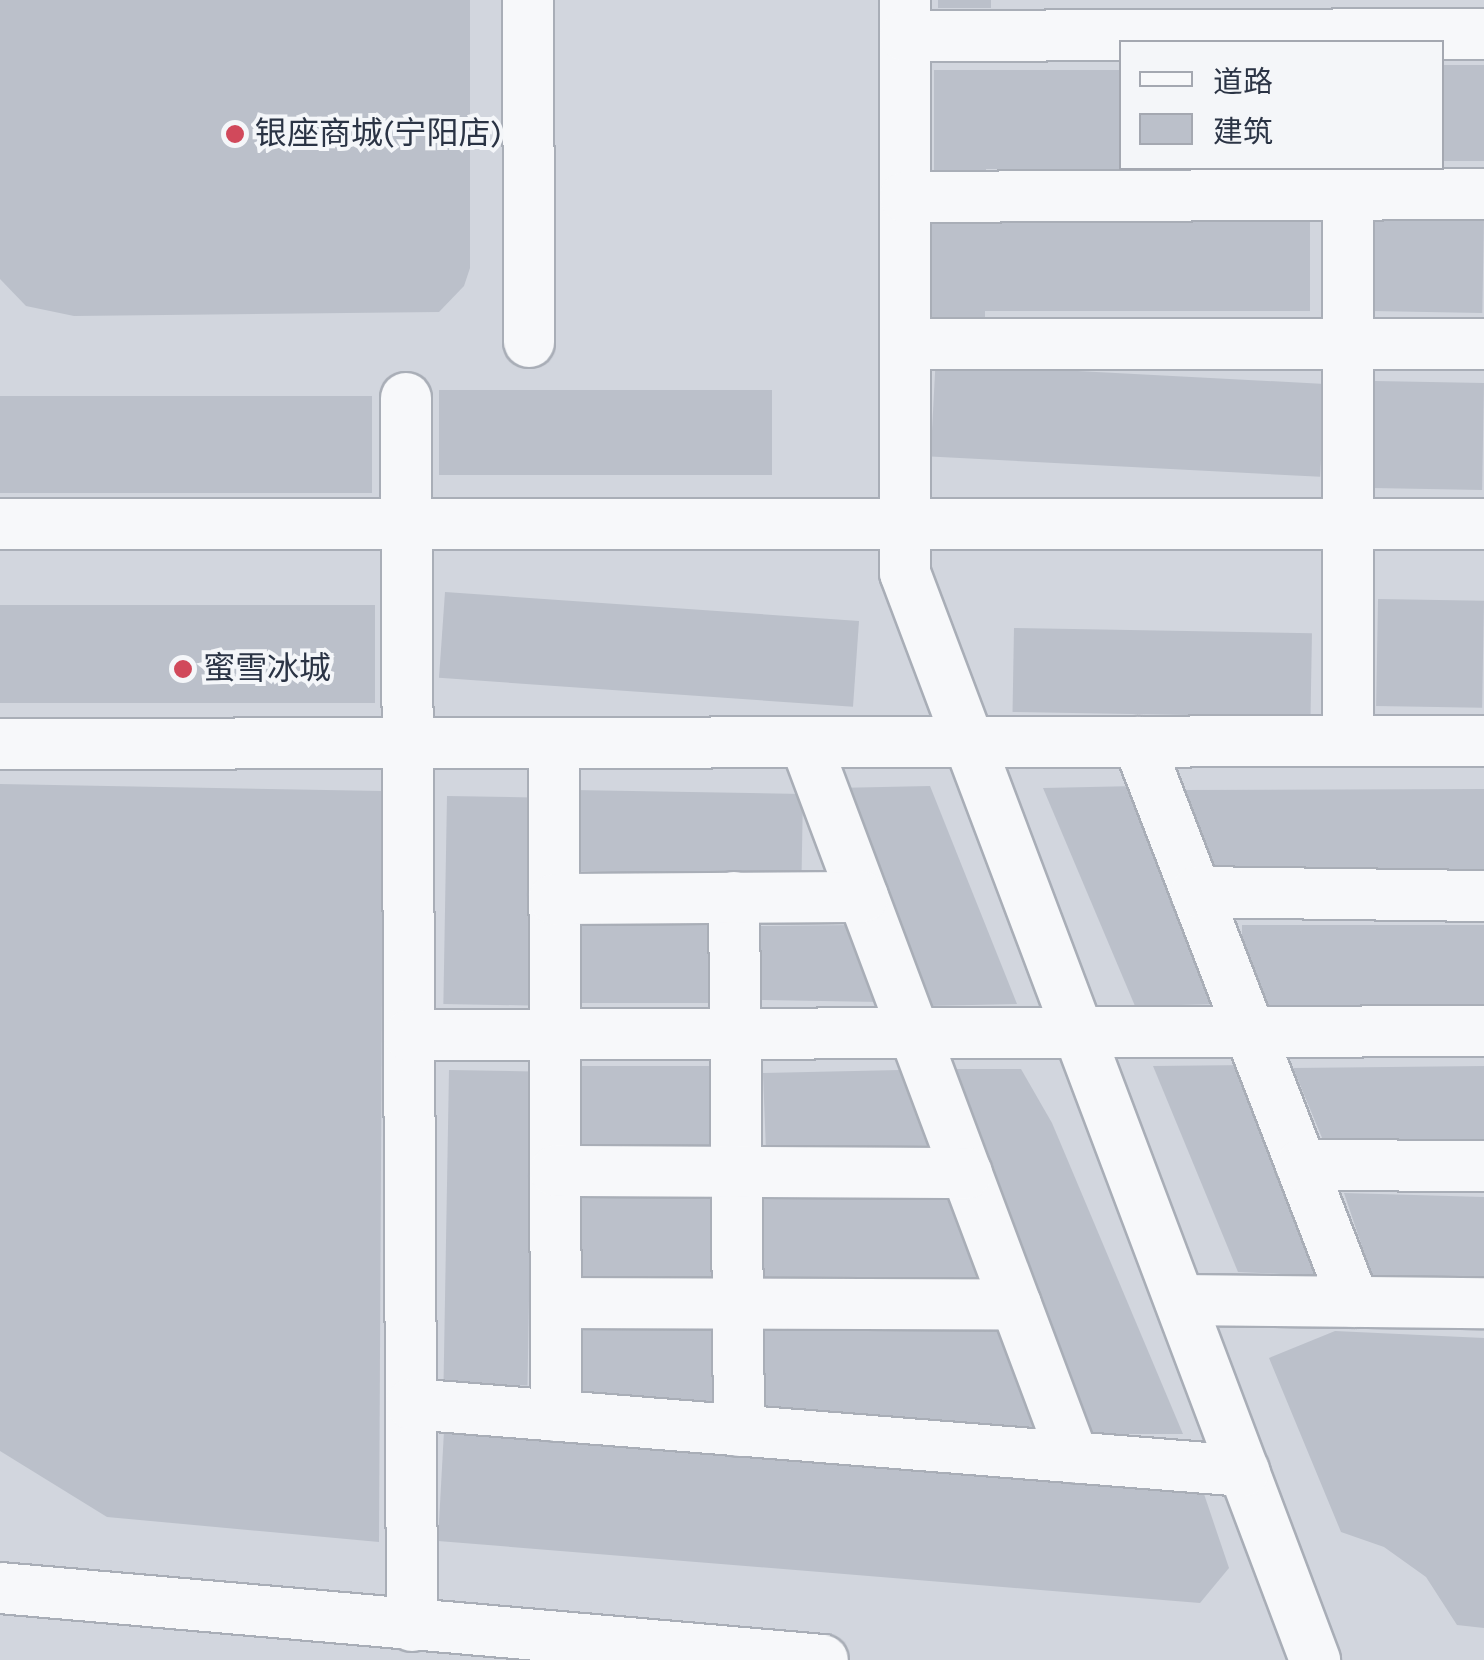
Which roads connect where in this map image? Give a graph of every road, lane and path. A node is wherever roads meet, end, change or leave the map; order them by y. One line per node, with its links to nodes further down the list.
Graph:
1 (528, 0): 8 (street)
2 (906, 18): 3 (street); 7 (street)
3 (1342, 28): 4 (street)
4 (1484, 34)
5 (1348, 181): 6 (street); 7 (street); 10 (street)
6 (1484, 194)
7 (906, 197): 9 (street)
8 (529, 342)
9 (906, 344): 10 (street); 15 (street)
10 (1348, 344): 11 (street); 16 (street)
11 (1484, 344)
12 (406, 398): 14 (street)
13 (0, 524): 14 (street)
14 (406, 524): 15 (street); 25 (street)
15 (906, 524): 16 (street); 21 (street)
16 (1348, 524): 17 (street); 18 (street)
17 (1484, 524)
18 (1348, 741): 19 (street); 22 (street)
19 (1484, 741)
20 (805, 742): 21 (street); 23 (street); 28 (street)
21 (969, 742): 22 (street); 32 (street)
22 (1138, 742): 26 (street)
23 (554, 743): 25 (street); 29 (street)
24 (0, 744): 25 (street)
25 (408, 744): 37 (street)
26 (1196, 892): 27 (street); 33 (street)
27 (1484, 896)
28 (863, 897): 30 (street); 35 (street)
29 (554, 898): 30 (street); 36 (street)
30 (734, 898): 34 (street)
31 (1484, 1031): 33 (street)
32 (1079, 1032): 33 (street); 35 (street); 43 (street)
33 (1250, 1032): 38 (street)
34 (735, 1034): 35 (street); 36 (street); 41 (street)
35 (914, 1034): 42 (street)
36 (554, 1035): 37 (street); 40 (street)
37 (409, 1036): 49 (street)
38 (1301, 1165): 39 (street); 44 (street)
39 (1484, 1166)
40 (556, 1171): 41 (street); 45 (street)
41 (737, 1172): 42 (street); 46 (street)
42 (967, 1174): 48 (street)
43 (1180, 1300): 44 (street); 53 (street)
44 (1354, 1302): 47 (street)
45 (556, 1303): 46 (street); 50 (street)
46 (738, 1304): 48 (street); 51 (street)
47 (1484, 1304)
48 (1016, 1305): 52 (street)
49 (411, 1404): 50 (street); 55 (street)
50 (556, 1416): 51 (street)
51 (739, 1431): 52 (street)
52 (1073, 1457): 53 (street)
53 (1244, 1471): 57 (street)
54 (0, 1588): 55 (street)
55 (412, 1626): 56 (street)
56 (822, 1660)
57 (1316, 1660)

